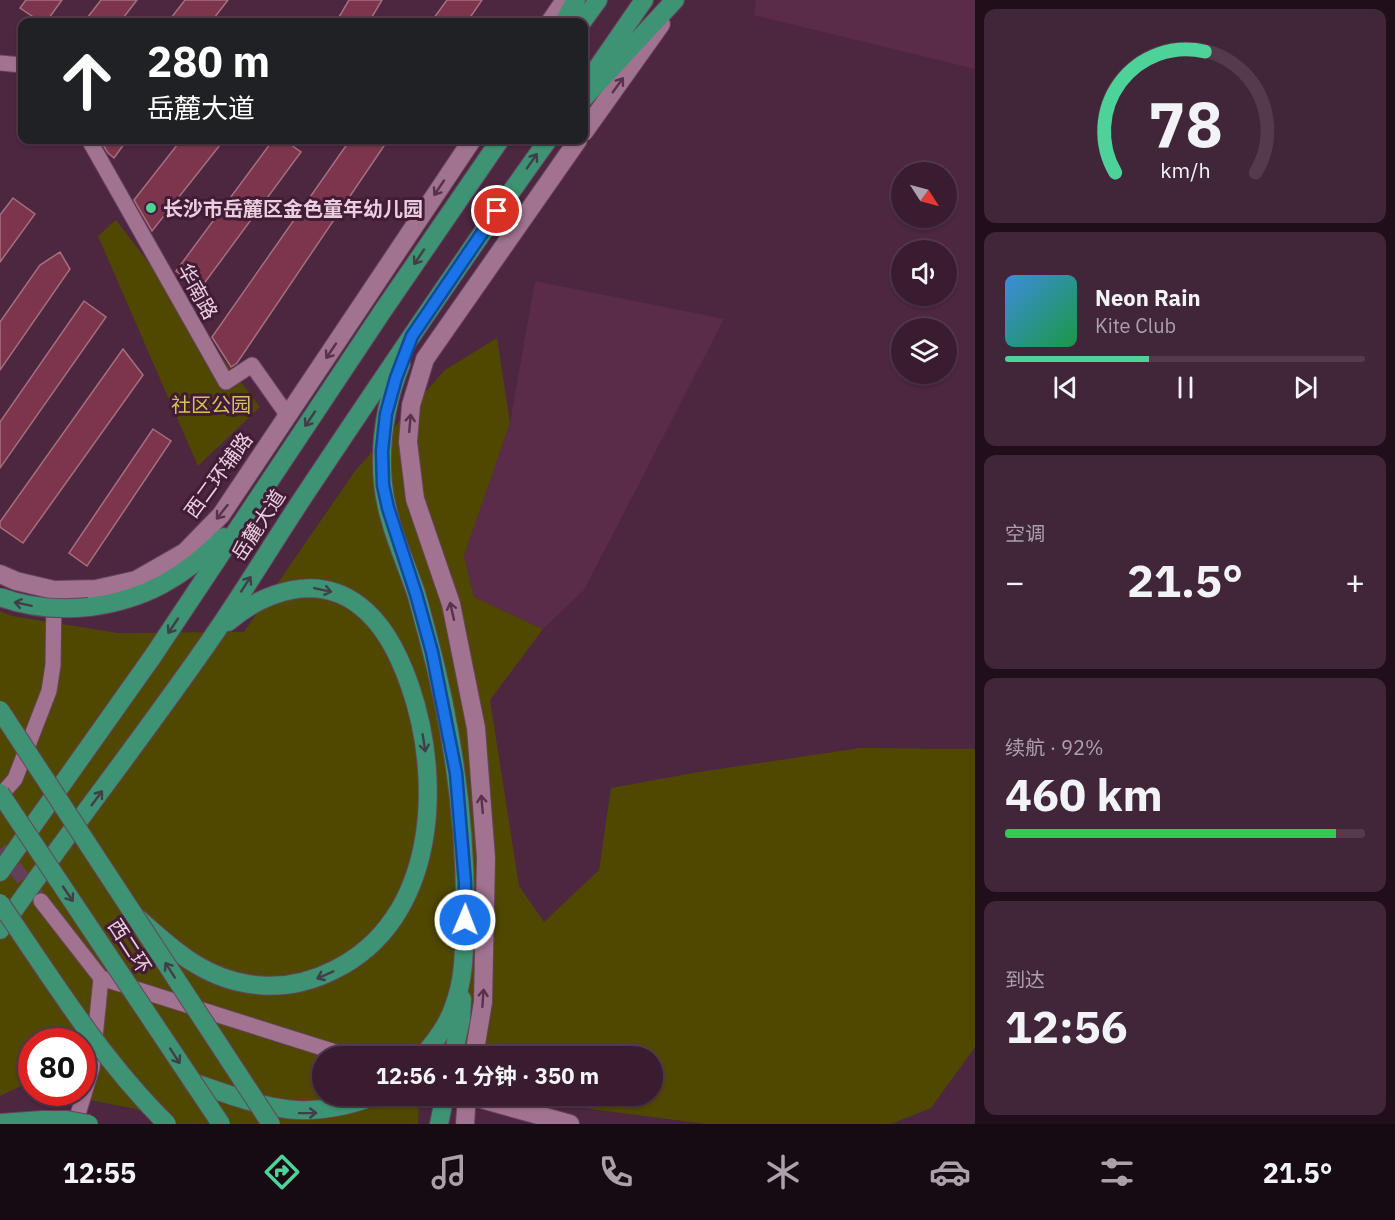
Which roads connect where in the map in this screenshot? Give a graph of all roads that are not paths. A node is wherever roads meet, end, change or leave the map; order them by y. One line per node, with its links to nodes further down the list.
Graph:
1 (565, 0): 6 (street)
2 (576, 0): 7 (highway)
3 (598, 0): 8 (highway)
4 (644, 0): 11 (highway)
5 (676, 0): 12 (highway); 13 (street, one-way to 5)
6 (553, 18)
7 (566, 18)
8 (585, 18)
9 (0, 63): 10 (street)
10 (18, 65)
11 (588, 82)
12 (588, 94)
13 (588, 126)
14 (91, 144): 20 (street, 华南路)
15 (469, 144): 20 (street, 西二环辅路, one-way to 20)
16 (497, 144): 21 (highway, 岳麓大道, one-way to 21)
17 (545, 144): 19 (highway, 岳麓大道, one-way to 17)
18 (575, 144): 38 (street, one-way to 18)
19 (412, 336): 25 (highway, 岳麓大道, one-way to 19); 33 (highway)
20 (288, 416): 23 (street, 西二环辅路, one-way to 23)
21 (252, 508): 24 (highway, one-way to 24, bridge); 28 (highway, 岳麓大道, one-way to 28)
22 (0, 574): 23 (street, 西二环辅路)
23 (54, 590): 27 (street)
24 (0, 597)
25 (215, 633): 31 (highway, one-way to 31); 32 (highway, 岳麓大道, one-way to 25)
26 (0, 710): 31 (highway, bridge)
27 (0, 794): 39 (highway, 西二环, one-way to 39, bridge)
28 (0, 872)
29 (41, 902): 34 (street)
30 (0, 903): 47 (highway, bridge)
31 (138, 918): 49 (highway, one-way to 31, bridge)
32 (0, 930)
33 (463, 971): 36 (highway); 37 (highway)
34 (101, 978): 35 (street); 45 (street)
35 (316, 1046)
36 (430, 1046)
37 (455, 1046)
38 (476, 1046)
39 (192, 1082): 40 (highway, one-way to 40, bridge); 48 (highway, 西二环, bridge)
40 (348, 1106)
41 (443, 1106): 50 (highway)
42 (466, 1106): 51 (street)
43 (505, 1106): 52 (street)
44 (0, 1123): 46 (highway, bridge)
45 (75, 1124)
46 (90, 1124)
47 (167, 1124)
48 (221, 1124)
49 (271, 1124)
50 (439, 1124)
51 (465, 1124)
52 (570, 1124)

